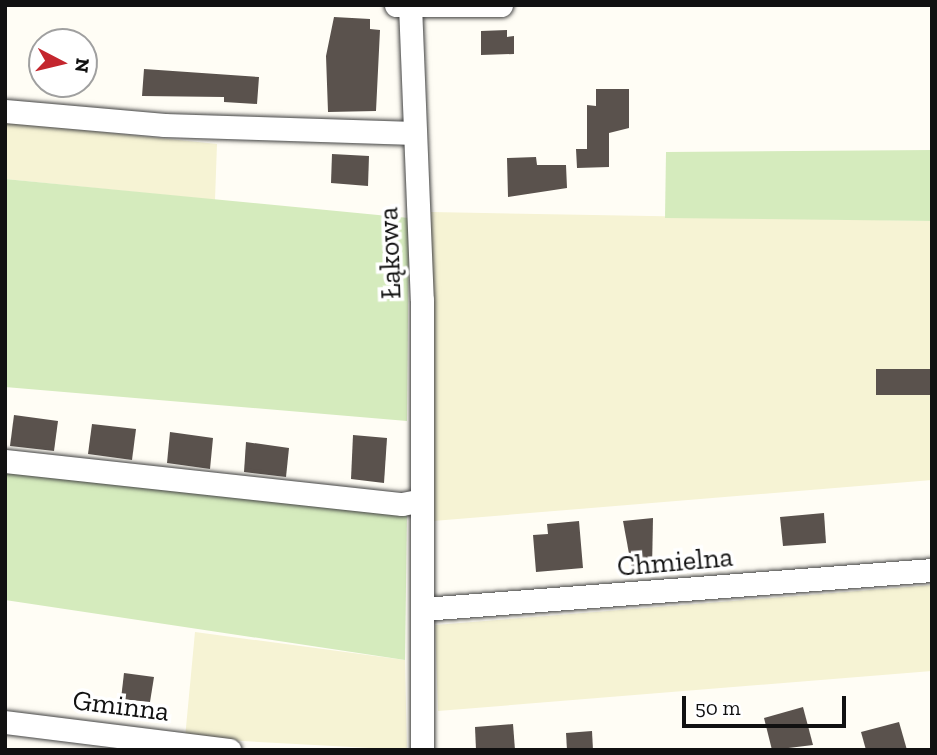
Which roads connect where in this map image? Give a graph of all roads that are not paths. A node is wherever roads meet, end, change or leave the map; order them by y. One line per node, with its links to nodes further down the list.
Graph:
1 (501, 5): 2 (street)
2 (405, 6): 4 (street, Łąkowa)
3 (5, 111): 4 (street)
4 (415, 133): 6 (street, Łąkowa)
5 (5, 461): 6 (street)
6 (422, 500): 8 (street, Łąkowa)
7 (932, 570): 8 (street, Chmielna)
8 (423, 609): 11 (street, Łąkowa)
9 (5, 722): 10 (street, Gminna)
10 (229, 750)
11 (422, 750)

